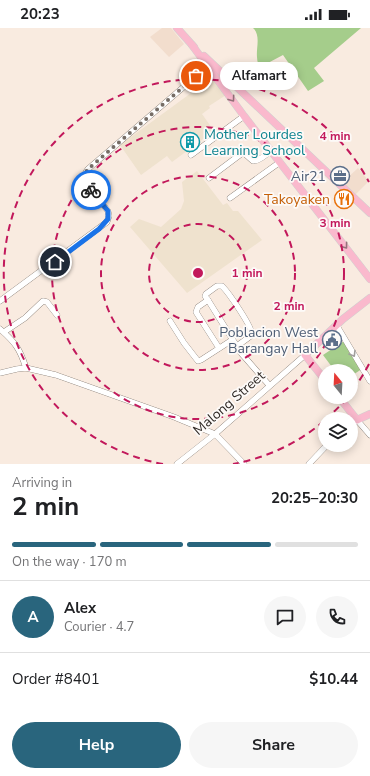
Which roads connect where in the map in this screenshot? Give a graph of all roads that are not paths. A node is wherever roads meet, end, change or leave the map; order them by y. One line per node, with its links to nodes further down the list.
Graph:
1 (177, 28): 2 (main road)
2 (192, 45): 3 (main road); 10 (main road)
3 (208, 66): 4 (main road, one-way to 4); 14 (street)
4 (244, 116): 5 (main road); 6 (street)
5 (271, 151): 7 (main road); 8 (street)
6 (191, 155)
7 (280, 162): 9 (street); 11 (main road, one-way to 11)
8 (209, 178)
9 (230, 198)
10 (370, 213)
11 (370, 279)
12 (370, 298): 17 (main road, Malong Street)
13 (208, 300): 19 (street); 20 (street); 21 (street)
14 (0, 301)
15 (57, 315): 18 (street)
16 (170, 321): 21 (street)
17 (337, 326): 22 (main road, Malong Street); 26 (street, one-way to 26)
18 (2, 331): 23 (street)
19 (232, 340): 20 (street); 21 (street)
20 (237, 346): 27 (street)
21 (218, 348)
22 (305, 355): 24 (main road); 27 (street, Malong Street)
23 (26, 368): 25 (street); 31 (street)
24 (318, 371)
25 (0, 374)
26 (370, 381)
27 (269, 385): 31 (street, Malong Street)
28 (370, 414): 29 (main road)
29 (358, 420)
30 (358, 425): 32 (street)
31 (215, 434): 34 (street, Malong Street); 35 (street)
32 (370, 435)
33 (320, 452): 36 (street)
34 (177, 464)
35 (244, 464)
36 (309, 464)

